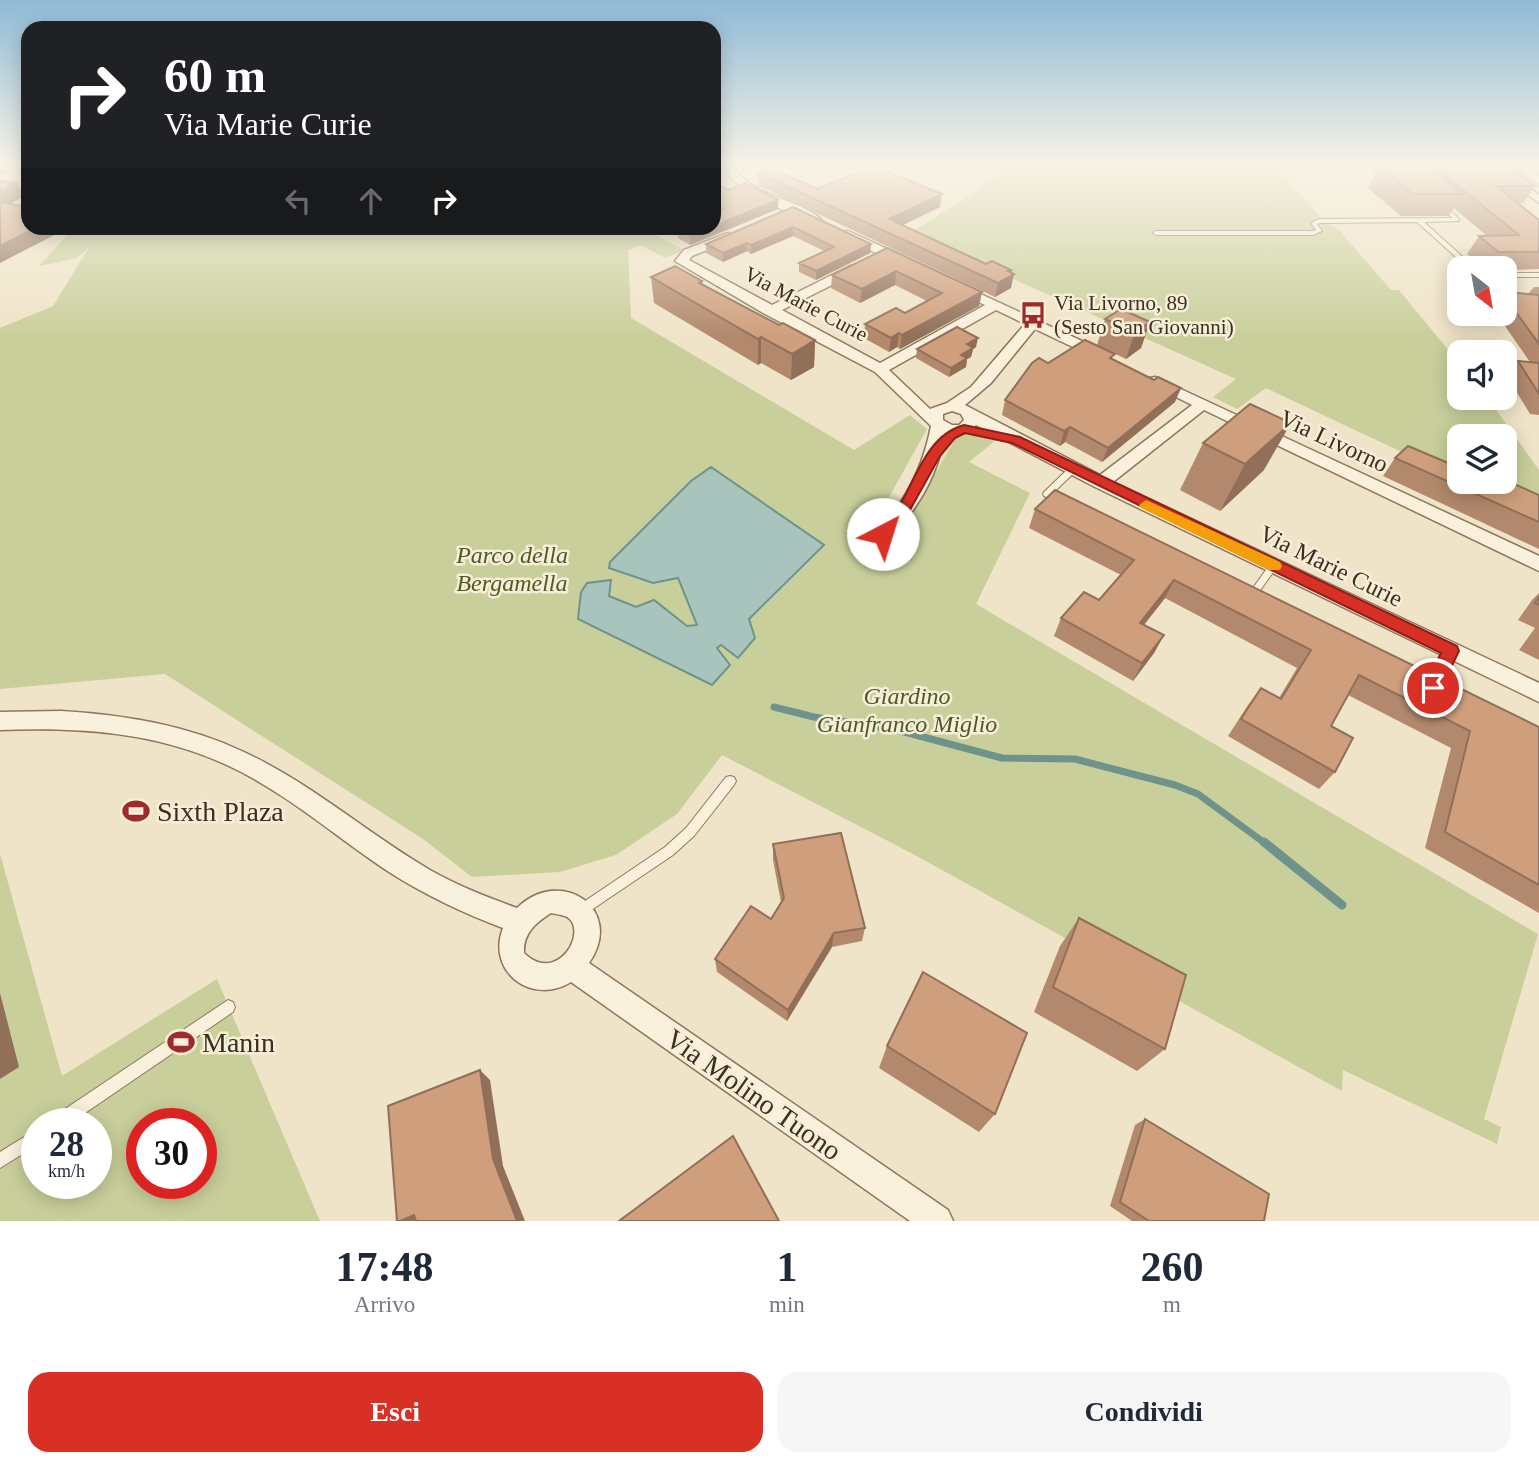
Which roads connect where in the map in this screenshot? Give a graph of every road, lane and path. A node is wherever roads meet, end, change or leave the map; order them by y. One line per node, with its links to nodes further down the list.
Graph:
1 (823, 223): 6 (street)
2 (1314, 223): 5 (lane)
3 (1421, 223): 7 (lane)
4 (737, 233): 13 (street, Via Marie Curie)
5 (1156, 233)
6 (887, 253): 8 (street); 13 (street)
7 (1458, 256)
8 (911, 265)
9 (1517, 275): 10 (lane)
10 (1539, 275)
11 (948, 283): 12 (street, Via Livorno)
12 (996, 305): 14 (street, Via Livorno); 15 (street)
13 (770, 311): 15 (street, Via Marie Curie)
14 (1034, 323): 17 (street); 18 (street, Via Livorno)
15 (880, 369): 16 (street, Via Marie Curie)
16 (906, 392): 19 (street, Via Marie Curie); 21 (street, Via Marie Curie)
17 (971, 397): 19 (street); 20 (street)
18 (1203, 404): 24 (street); 27 (street, Via Livorno)
19 (948, 407): 20 (street, Via Marie Curie); 21 (street)
20 (967, 422): 21 (street); 22 (street); 23 (street, Via Marie Curie)
21 (937, 423): 22 (street)
22 (934, 454): 26 (street)
23 (1073, 468): 24 (street, Via Marie Curie); 25 (lane)
24 (1101, 483): 28 (street, Via Marie Curie)
25 (1068, 504)
26 (883, 534)
27 (1539, 564)
28 (1273, 566): 30 (lane); 32 (street, Via Marie Curie)
29 (1240, 591): 30 (lane)
30 (1251, 597): 31 (lane)
31 (1263, 603)
32 (1451, 651): 34 (lane); 35 (street, Via Marie Curie)
33 (1422, 683): 34 (lane)
34 (1433, 688): 36 (lane)
35 (1539, 693)
36 (1445, 694)
37 (0, 721): 40 (street)
38 (730, 781): 39 (lane)
39 (580, 911): 40 (street); 41 (street)
40 (519, 921): 41 (street)
41 (572, 966): 46 (street, Via Molino Tuono)
42 (228, 1007): 43 (lane)
43 (79, 1108)
44 (21, 1147): 45 (lane)
45 (0, 1161)
46 (937, 1221)

